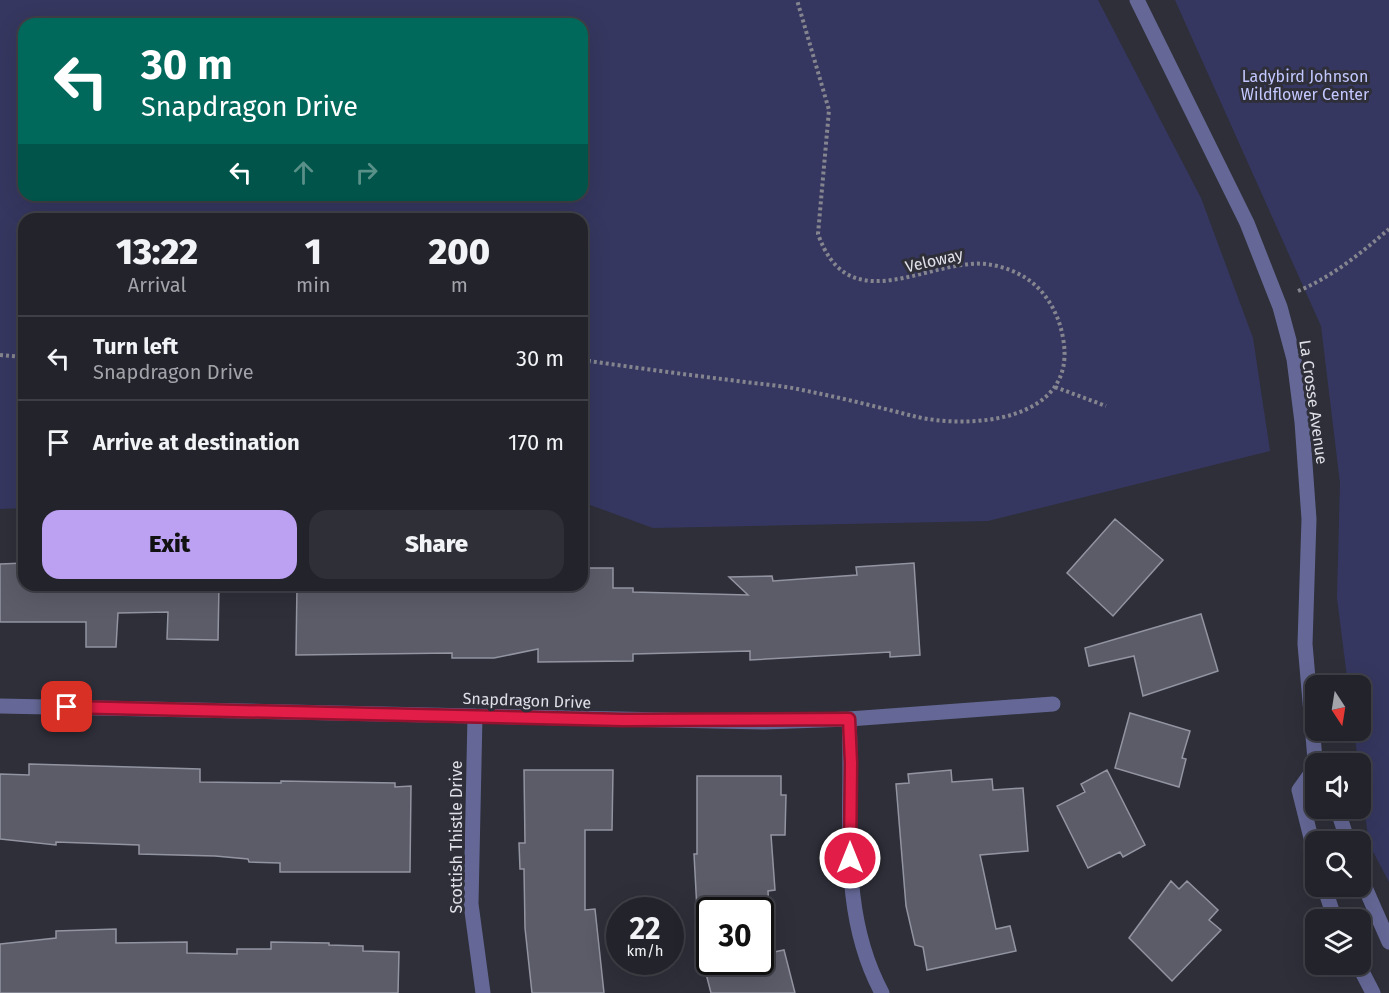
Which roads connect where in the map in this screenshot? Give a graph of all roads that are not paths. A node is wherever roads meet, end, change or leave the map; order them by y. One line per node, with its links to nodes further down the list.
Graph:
1 (1137, 0): 6 (street, La Crosse Avenue)
2 (1053, 704): 5 (street, Snapdragon Drive)
3 (0, 706): 4 (street, Snapdragon Drive)
4 (475, 716): 5 (street, Snapdragon Drive); 12 (street, Scottish Thistle Drive)
5 (849, 719): 13 (street)
6 (1314, 753)
7 (1305, 782): 8 (street, La Crosse Avenue)
8 (1305, 814)
9 (1369, 897): 10 (street)
10 (1389, 942)
11 (1364, 975): 14 (street)
12 (483, 993)
13 (882, 993)
14 (1373, 993)

